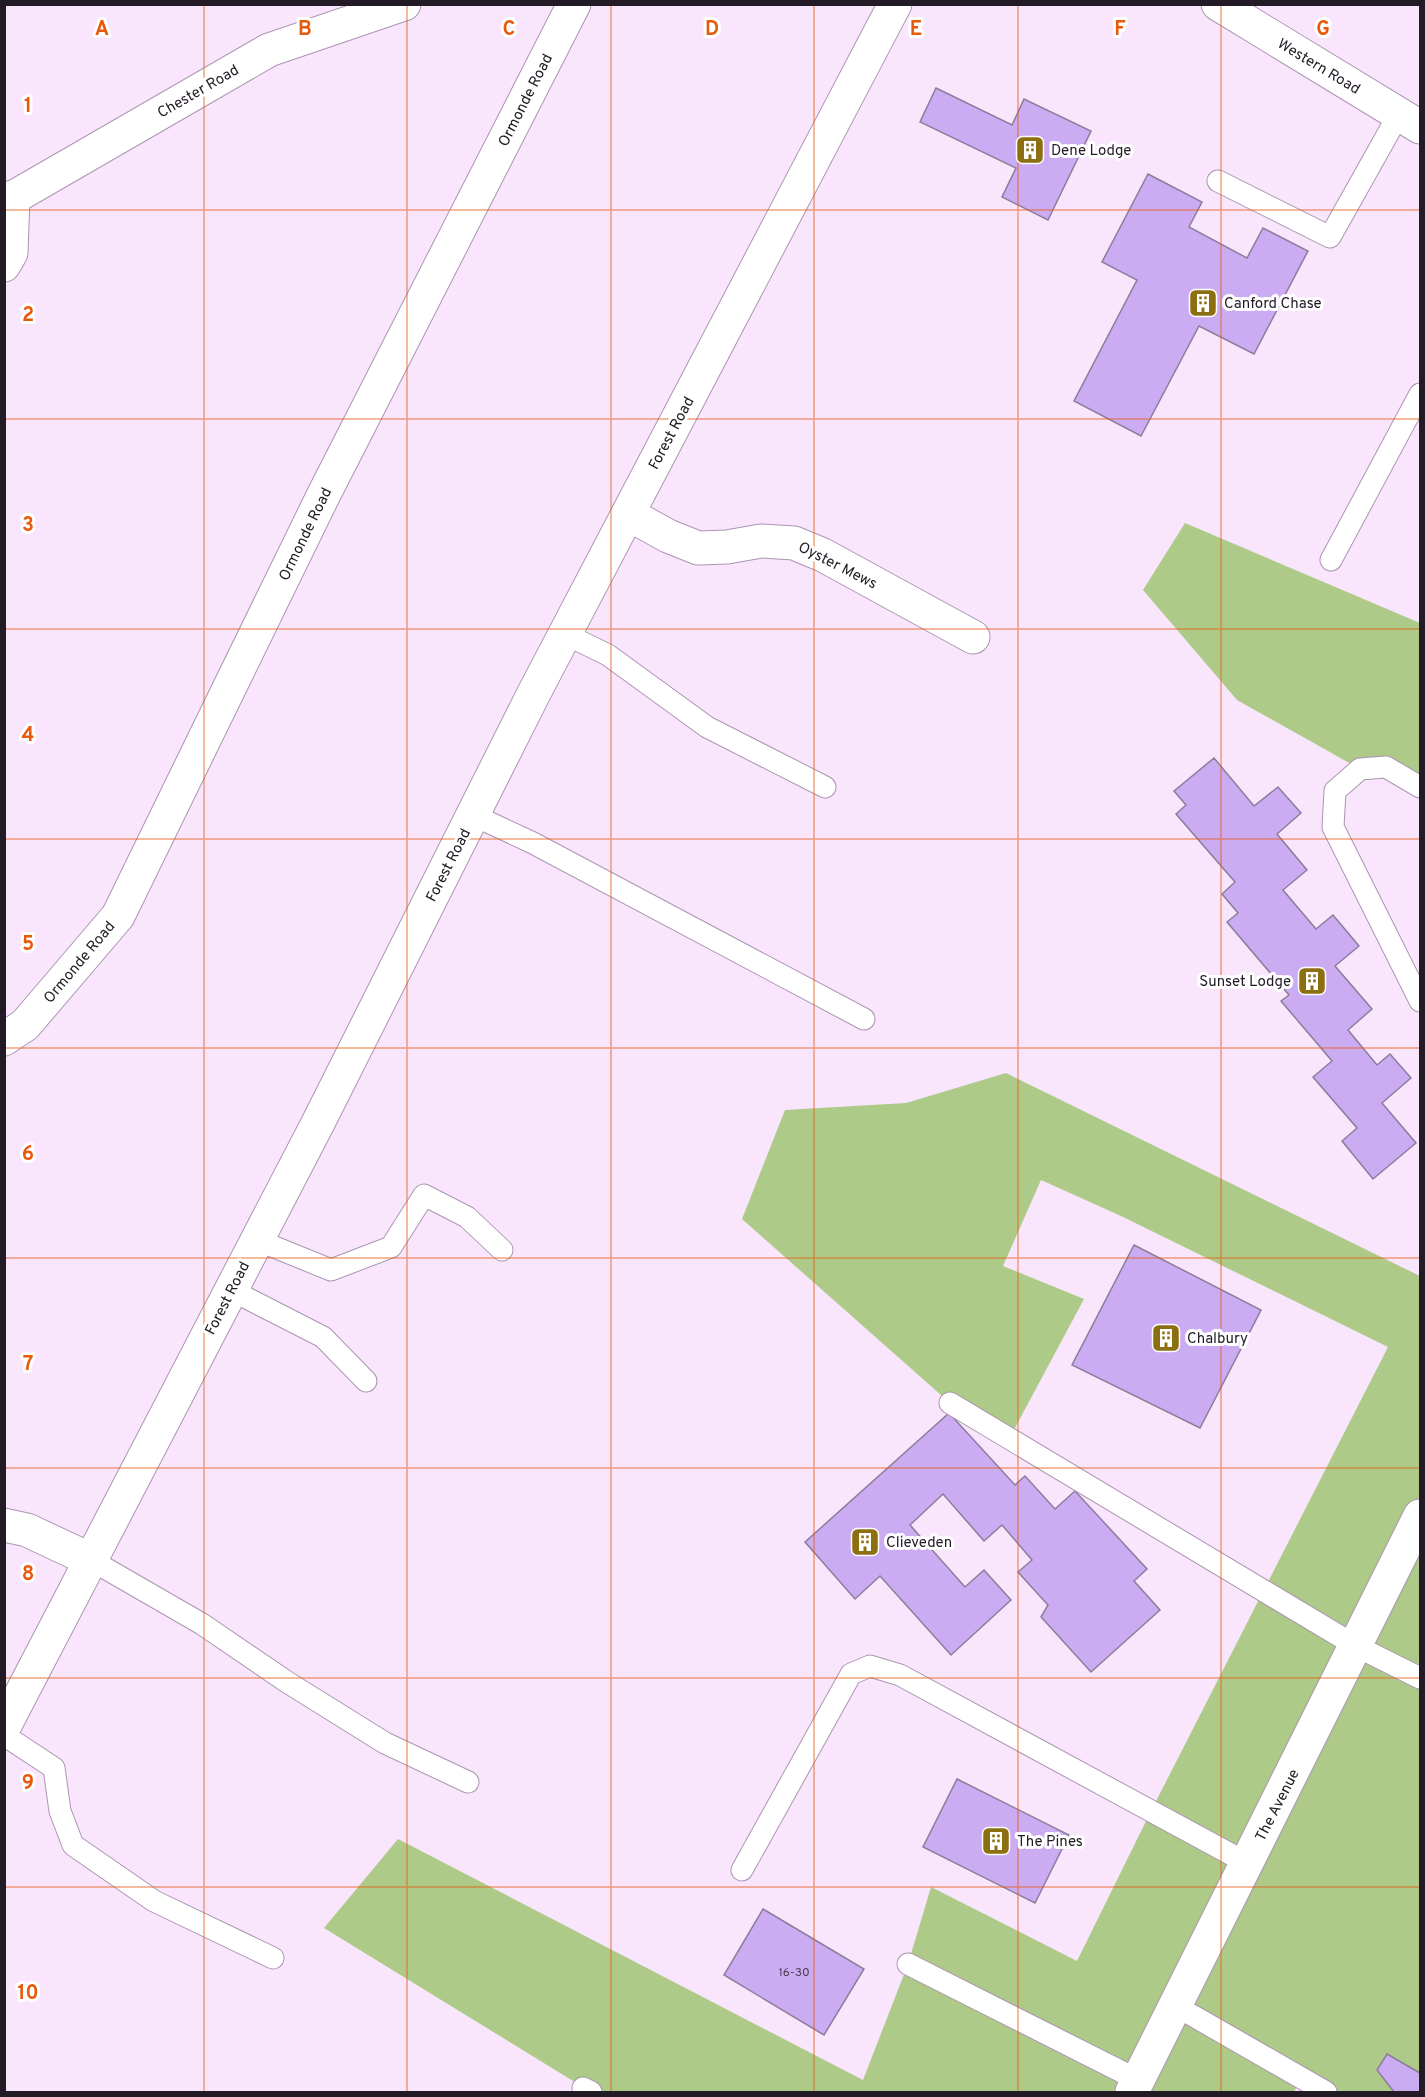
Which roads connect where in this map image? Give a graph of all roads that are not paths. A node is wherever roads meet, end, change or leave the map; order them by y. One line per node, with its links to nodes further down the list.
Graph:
1 (404, 4): 7 (street, Chester Road)
2 (574, 4): 19 (street, Ormonde Road)
3 (895, 4): 10 (street, Forest Road)
4 (1218, 4): 5 (street, Western Road)
5 (1410, 120): 6 (lane)
6 (1218, 181)
7 (9, 200): 8 (street)
8 (4, 265)
9 (1420, 394): 11 (lane)
10 (628, 514): 12 (street, Forest Road); 13 (street, Oyster Mews)
11 (1332, 560)
12 (565, 634): 14 (lane); 16 (street, Forest Road)
13 (973, 637)
14 (825, 787)
15 (1420, 787): 17 (lane)
16 (473, 815): 18 (lane); 20 (street, Forest Road)
17 (1420, 1001)
18 (864, 1019)
19 (4, 1039)
20 (257, 1240): 21 (lane); 22 (street, Forest Road)
21 (502, 1250)
22 (231, 1290): 23 (lane); 27 (street, Forest Road)
23 (366, 1381)
24 (950, 1403): 28 (lane)
25 (1420, 1516): 28 (street, The Avenue)
26 (4, 1525): 27 (street)
27 (91, 1560): 30 (street, Forest Road); 32 (lane)
28 (1356, 1646): 29 (lane); 33 (street, The Avenue)
29 (1420, 1678)
30 (4, 1727)
31 (4, 1735): 35 (lane)
32 (468, 1782)
33 (1247, 1863): 34 (lane); 37 (street, The Avenue)
34 (742, 1870)
35 (273, 1958)
36 (908, 1964): 38 (lane)
37 (1176, 2006): 38 (street, The Avenue); 39 (lane)
38 (1135, 2086)
39 (1326, 2092)

